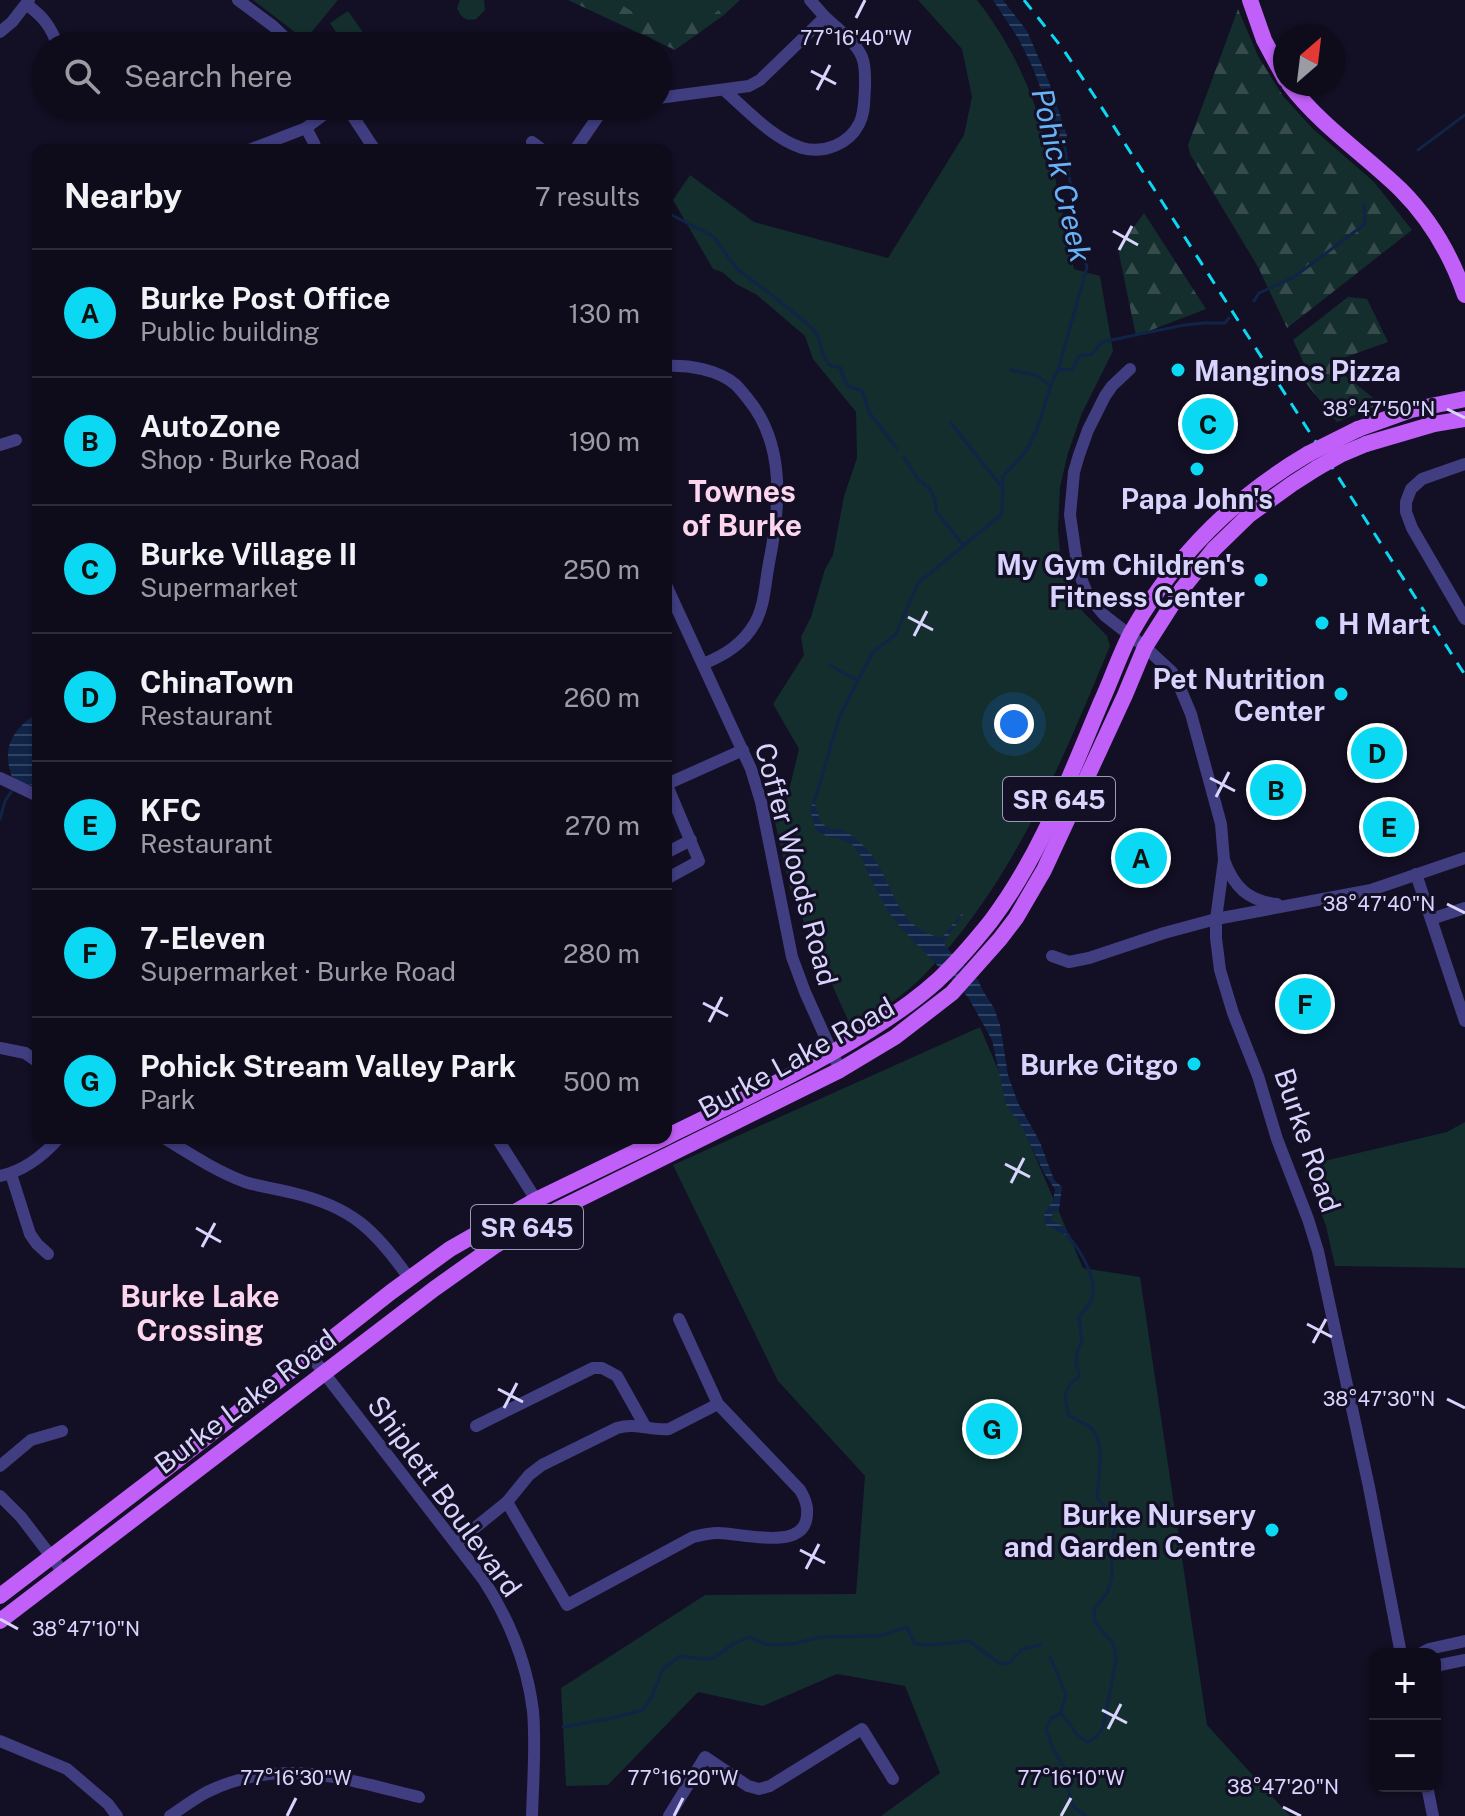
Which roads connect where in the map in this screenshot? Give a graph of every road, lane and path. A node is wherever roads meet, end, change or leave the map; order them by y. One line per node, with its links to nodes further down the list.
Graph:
1 (238, 0): 8 (street)
2 (810, 0): 5 (street)
3 (1250, 0): 9 (main road)
4 (28, 2): 6 (street); 7 (street)
5 (825, 17): 10 (street); 10 (street)
6 (0, 32)
7 (52, 32)
8 (279, 32)
9 (1273, 57)
10 (724, 90): 11 (street)
11 (672, 96)
12 (1299, 96): 21 (main road)
13 (317, 120): 16 (street)
14 (355, 120): 19 (street)
15 (595, 120): 20 (street)
16 (306, 128): 17 (street); 18 (street)
17 (265, 144)
18 (313, 144)
19 (371, 144)
20 (579, 144)
21 (1465, 295)
22 (672, 366): 34 (street)
23 (1130, 369): 32 (street, Burke Road)
24 (1465, 399): 26 (main road, Burke Lake Road / SR 645)
25 (1465, 419): 26 (main road, Burke Lake Road / SR 645)
26 (1362, 436): 32 (main road, Burke Lake Road / SR 645, bridge); 33 (main road, Burke Lake Road / SR 645, bridge)
27 (16, 440): 28 (street)
28 (0, 445)
29 (1465, 464): 31 (street)
30 (672, 598): 34 (street, Coffer Woods Road)
31 (1465, 619)
32 (1130, 635): 33 (street, Burke Road); 53 (main road, Burke Lake Road / SR 645)
33 (1145, 647): 43 (street, Burke Road); 55 (main road, Burke Lake Road / SR 645)
34 (703, 664): 35 (street, Coffer Woods Road)
35 (743, 750): 37 (street); 53 (street, Coffer Woods Road)
36 (0, 778): 38 (street)
37 (672, 781)
38 (32, 793)
39 (672, 797): 40 (street)
40 (691, 840): 41 (street); 45 (street)
41 (672, 850)
42 (1465, 858): 44 (street)
43 (1224, 860): 46 (street); 48 (street, Burke Road)
44 (1416, 874): 46 (street); 49 (street)
45 (672, 876)
46 (1288, 905): 48 (street)
47 (1465, 908): 49 (street)
48 (1216, 919): 50 (street); 82 (street, Burke Road)
49 (1431, 919): 51 (street)
50 (1052, 956)
51 (1464, 1017)
52 (0, 1048): 54 (street)
53 (832, 1054): 55 (street, Coffer Woods Road); 56 (main road, Burke Lake Road / SR 645)
54 (32, 1058)
55 (840, 1070): 63 (main road, Burke Lake Road / SR 645)
56 (672, 1135)
57 (54, 1144): 61 (street)
58 (174, 1144): 65 (street)
59 (501, 1144): 62 (street)
60 (653, 1144): 62 (main road, Burke Lake Road / SR 645)
61 (6, 1175): 64 (street)
62 (536, 1200): 63 (street); 65 (main road, Burke Lake Road / SR 645)
63 (545, 1216): 68 (main road, Burke Lake Road / SR 645)
64 (48, 1254)
65 (409, 1278): 67 (main road, Burke Lake Road / SR 645)
66 (679, 1319): 69 (street)
67 (311, 1356): 68 (street, Shiplett Boulevard); 77 (main road, Burke Lake Road / SR 645)
68 (324, 1373): 76 (street, Shiplett Boulevard); 78 (main road, Burke Lake Road / SR 645)
69 (718, 1404): 71 (street); 75 (street)
70 (476, 1426): 71 (street)
71 (645, 1426): 75 (street)
72 (62, 1431): 73 (street)
73 (0, 1466)
74 (0, 1496): 77 (street)
75 (507, 1502): 76 (street)
76 (456, 1543): 92 (street, Shiplett Boulevard)
77 (52, 1557): 78 (street); 79 (main road, Burke Lake Road / SR 645)
78 (63, 1572): 80 (main road, Burke Lake Road / SR 645)
79 (0, 1596)
80 (0, 1621)
81 (1465, 1641): 83 (street)
82 (1400, 1648)
83 (1434, 1648)
84 (1465, 1660): 85 (street)
85 (1441, 1665)
86 (1, 1745): 90 (street)
87 (893, 1779): 93 (street)
88 (1428, 1792): 94 (street)
89 (419, 1797): 91 (street)
90 (117, 1816)
91 (170, 1816)
92 (532, 1816)
93 (669, 1816)
94 (1433, 1816)

